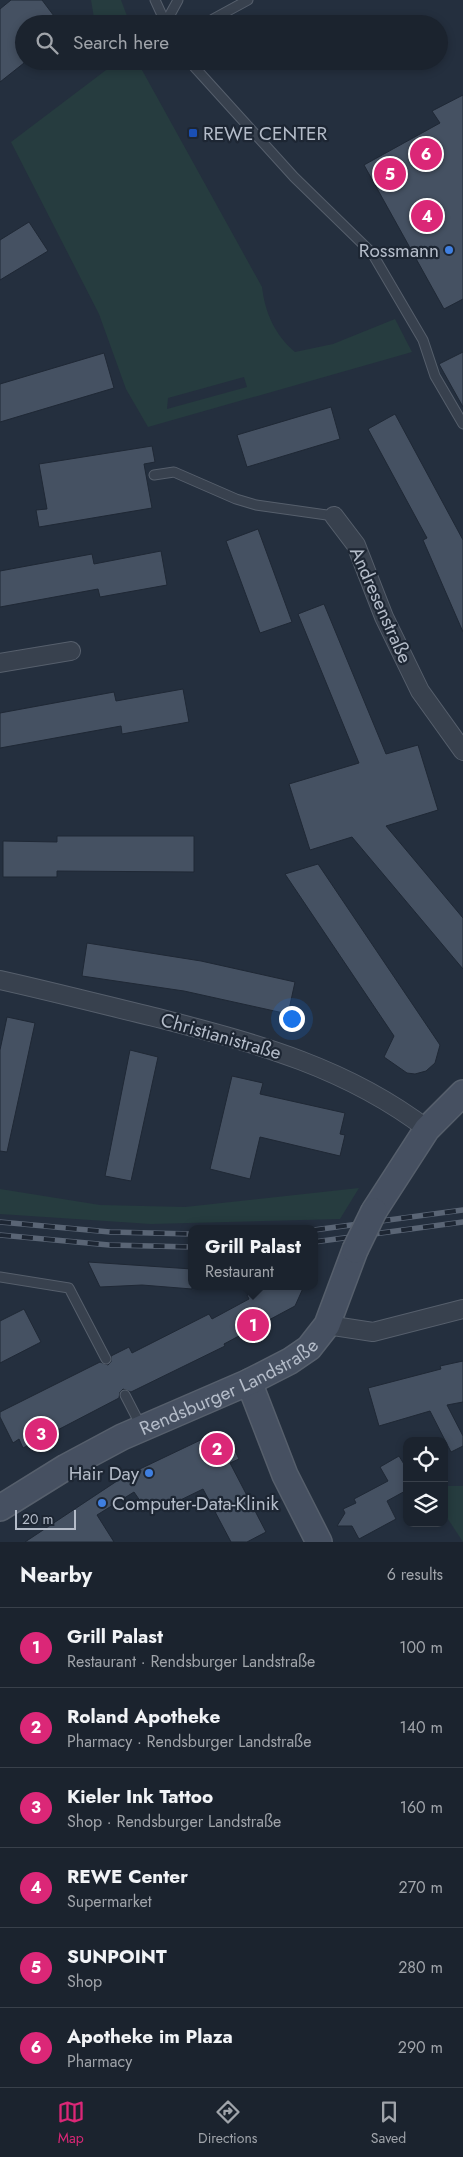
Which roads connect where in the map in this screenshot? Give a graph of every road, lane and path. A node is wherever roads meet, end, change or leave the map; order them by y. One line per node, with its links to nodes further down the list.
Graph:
1 (155, 0): 4 (lane)
2 (178, 0): 5 (lane)
3 (248, 0): 6 (lane)
4 (162, 15)
5 (170, 15)
6 (220, 15)
7 (197, 70): 8 (lane)
8 (463, 424)
9 (154, 476): 10 (lane, Andresenstraße)
10 (334, 516): 13 (street, Andresenstraße)
11 (71, 651): 12 (street)
12 (0, 663)
13 (463, 751)
14 (0, 980): 16 (street, Christianistraße)
15 (463, 1092): 16 (street)
16 (427, 1129): 19 (street, bridge)
17 (0, 1277): 20 (lane)
18 (463, 1309): 19 (street, Rendsburger Landstraße)
19 (327, 1325): 21 (street, Rendsburger Landstraße)
20 (106, 1359)
21 (249, 1382): 23 (street, Rendsburger Landstraße); 25 (street)
22 (125, 1395): 23 (lane)
23 (142, 1428): 24 (street, Rendsburger Landstraße)
24 (0, 1508)
25 (319, 1542)

